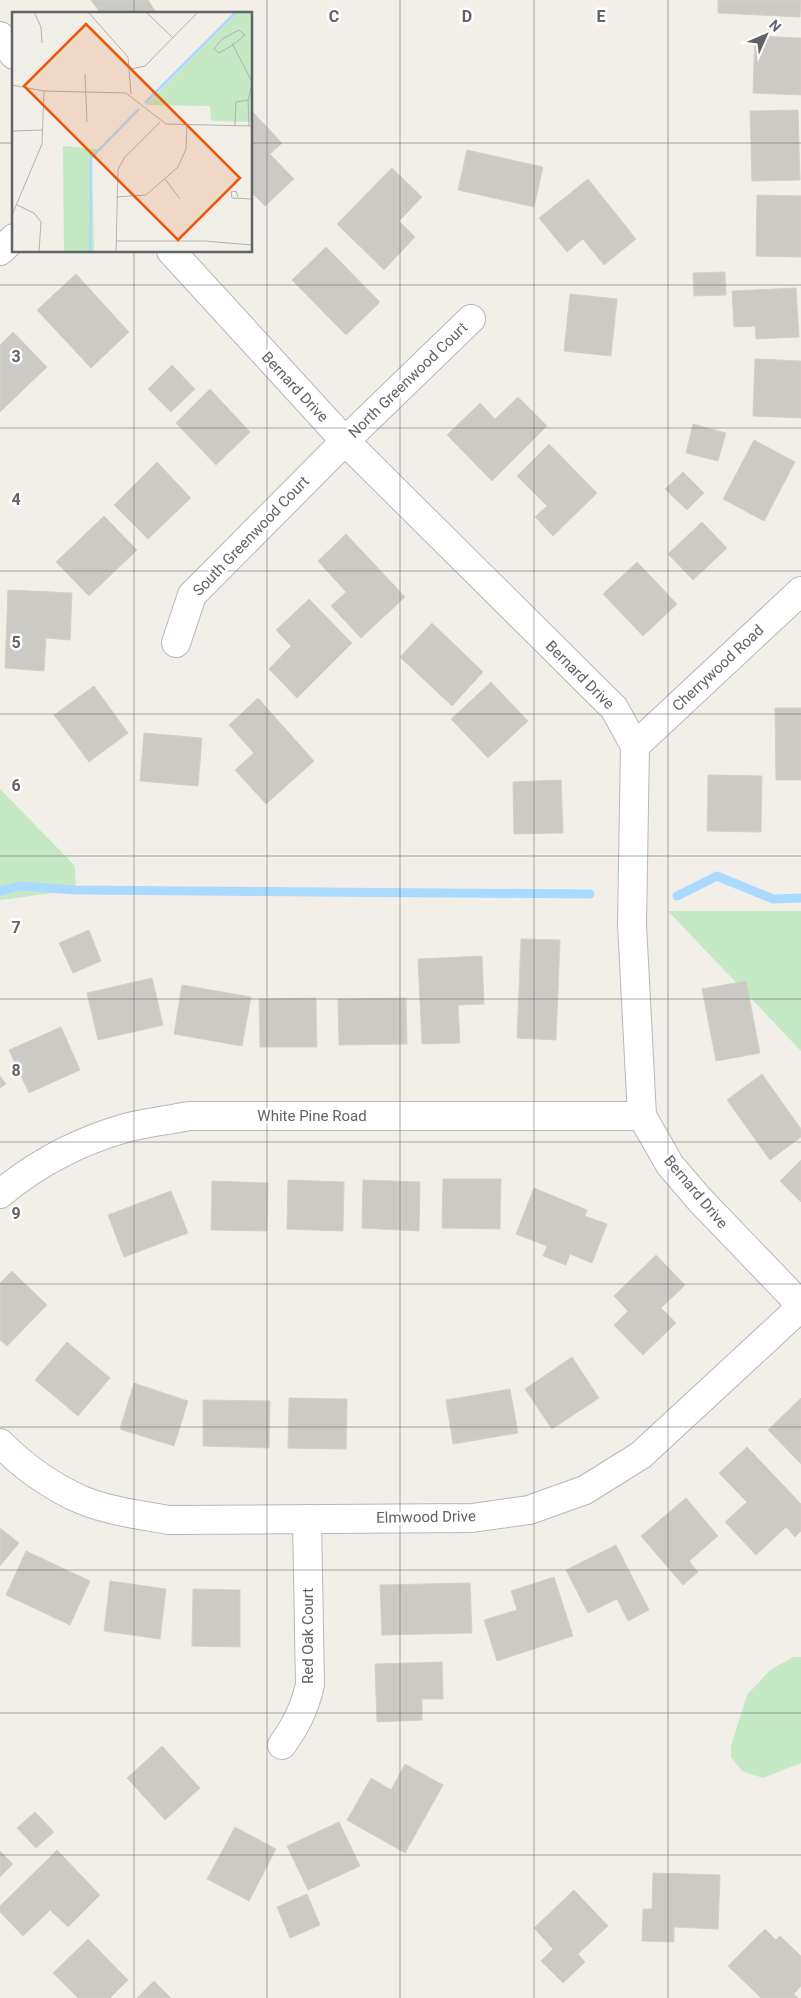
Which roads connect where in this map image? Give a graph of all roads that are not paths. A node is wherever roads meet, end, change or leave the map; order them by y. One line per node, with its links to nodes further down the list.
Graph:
1 (0, 36): 2 (street)
2 (12, 52)
3 (12, 240): 4 (street)
4 (0, 251)
5 (172, 252): 7 (street, Bernard Drive)
6 (471, 319): 7 (street, North Greenwood Court)
7 (345, 441): 9 (street, South Greenwood Court); 10 (street, Bernard Drive)
8 (801, 591): 10 (street, Cherrywood Road)
9 (176, 643)
10 (635, 746): 11 (street, Bernard Drive)
11 (642, 1116): 12 (street, White Pine Road); 13 (street, Bernard Drive)
12 (0, 1194)
13 (801, 1306): 15 (street, Elmwood Drive)
14 (0, 1443): 15 (street, Elmwood Drive)
15 (307, 1519): 16 (street, Red Oak Court)
16 (282, 1746)

